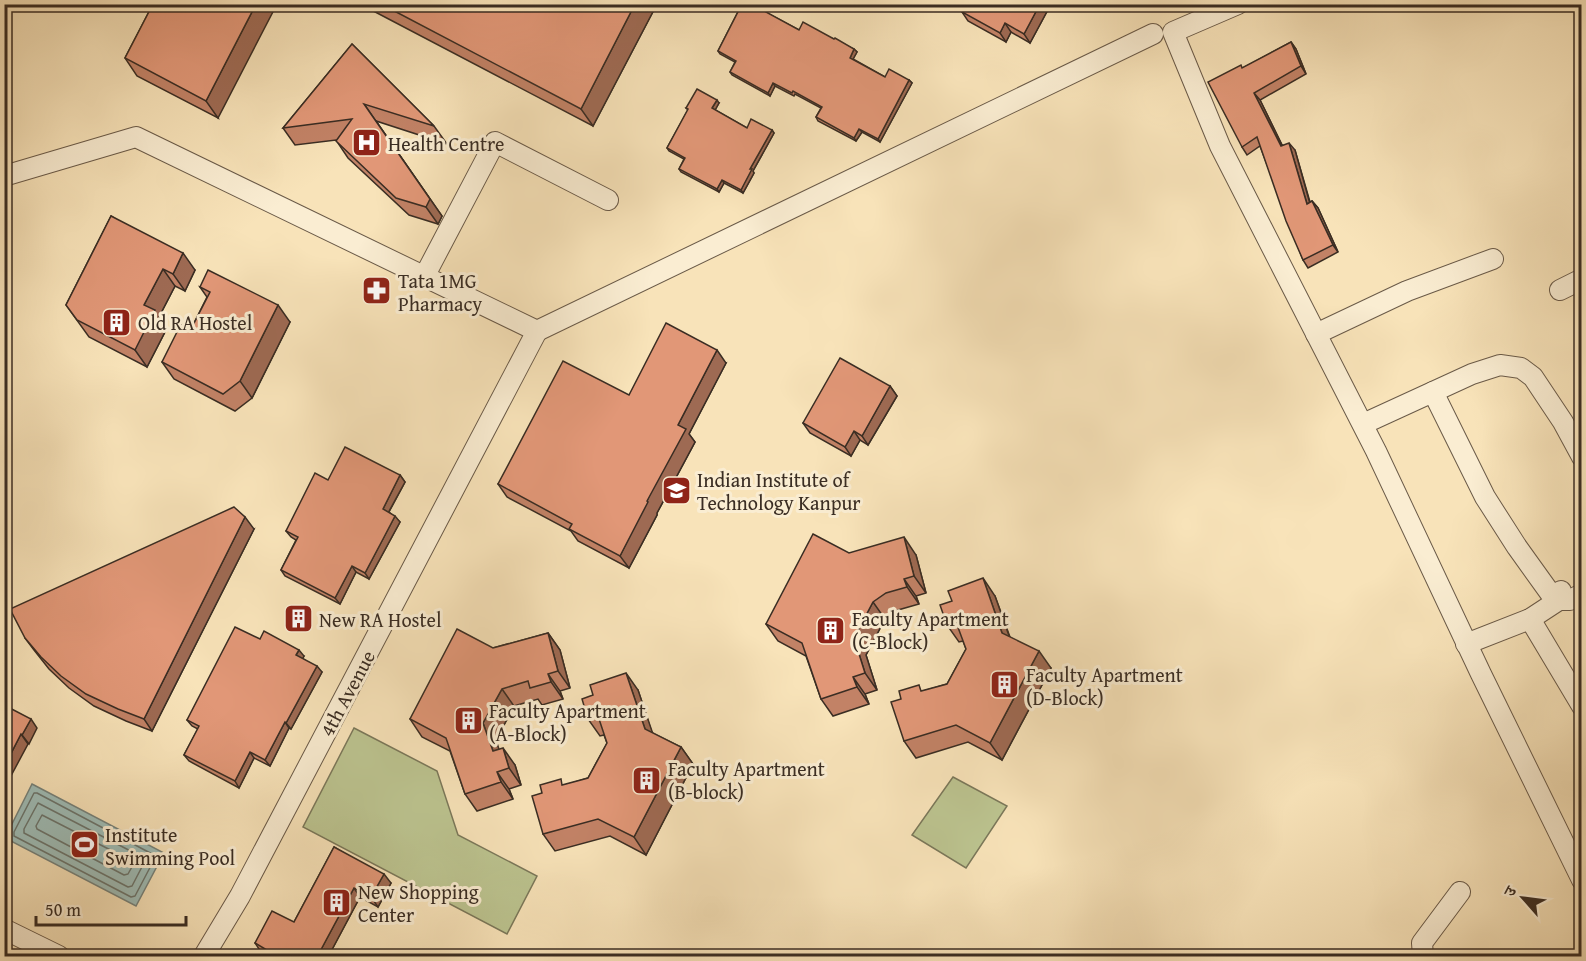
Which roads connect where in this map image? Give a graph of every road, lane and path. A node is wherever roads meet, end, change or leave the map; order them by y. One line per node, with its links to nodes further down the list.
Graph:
1 (1238, 4): 10 (street)
2 (1153, 34): 9 (street)
3 (4, 176): 6 (street)
4 (608, 200): 6 (street)
5 (1492, 259): 10 (street)
6 (423, 277): 9 (street)
7 (1581, 279): 8 (street)
8 (1560, 290)
9 (537, 331): 23 (street, 4th Avenue)
10 (1316, 334): 12 (street)
11 (1433, 392): 12 (street); 13 (street); 15 (street)
12 (1363, 424): 17 (street)
13 (1581, 457)
14 (1581, 594): 15 (street)
15 (1560, 596): 16 (street)
16 (1530, 619): 17 (street); 18 (street)
17 (1466, 644): 19 (street)
18 (1581, 706)
19 (1581, 880)
20 (1460, 892): 24 (street)
21 (4, 929): 22 (street)
22 (58, 957)
23 (204, 957)
24 (1423, 957)

